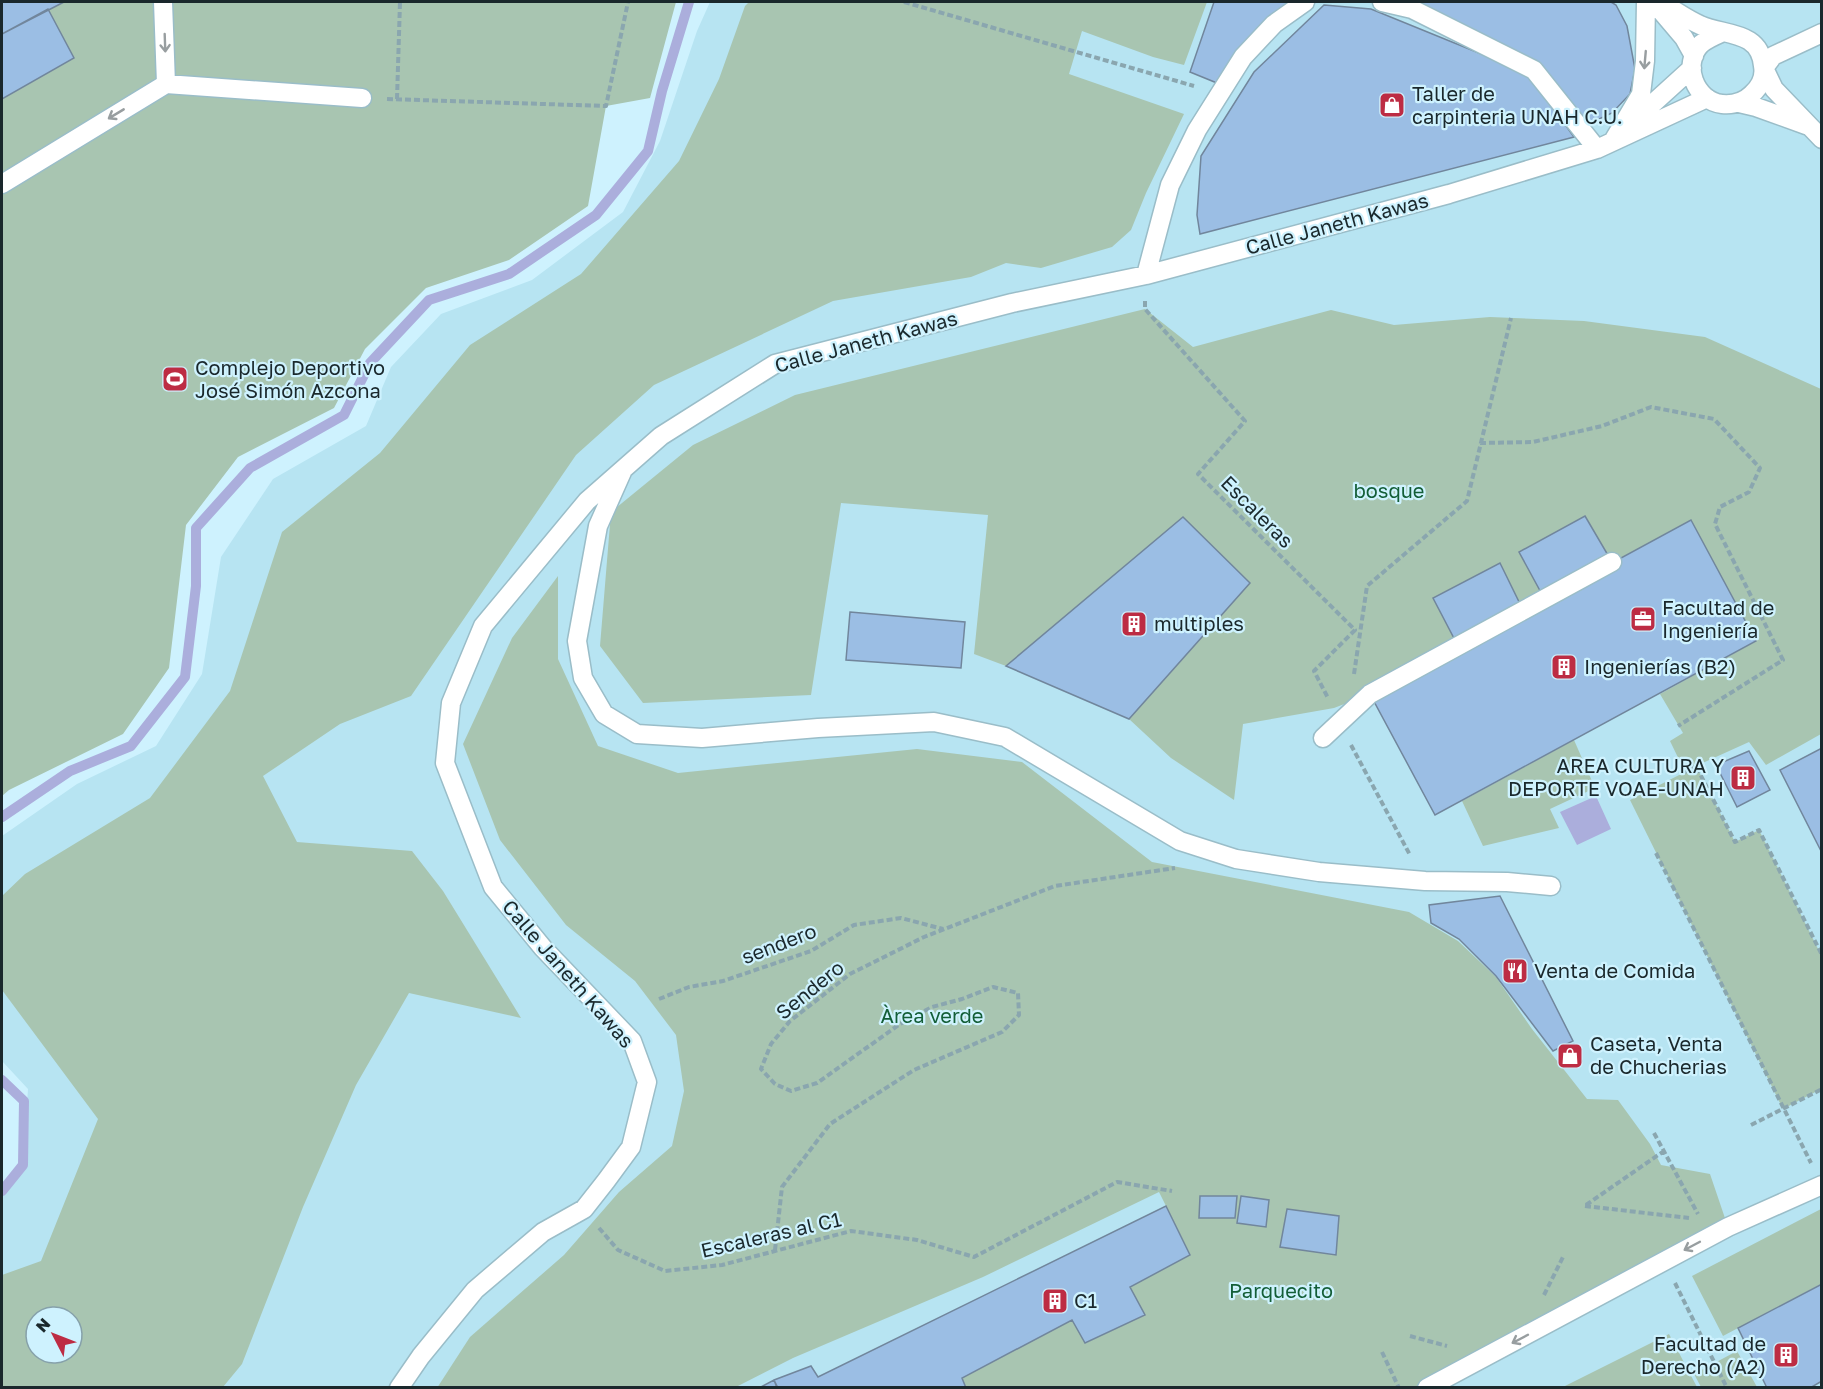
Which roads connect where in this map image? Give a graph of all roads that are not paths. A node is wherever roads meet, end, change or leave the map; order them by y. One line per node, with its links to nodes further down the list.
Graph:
1 (163, 2): 13 (lane, one-way to 13)
2 (1305, 2): 21 (lane)
3 (1382, 2): 19 (lane)
4 (1646, 2): 19 (lane, one-way to 19)
5 (1653, 2): 11 (lane)
6 (1660, 2): 7 (lane)
7 (1721, 33): 9 (lane); 11 (lane)
8 (1821, 33): 10 (lane)
9 (1746, 37): 10 (lane); 12 (lane)
10 (1800, 42): 12 (lane)
11 (1693, 62): 15 (lane); 19 (lane)
12 (1764, 68): 16 (lane); 17 (lane)
13 (166, 84): 14 (lane); 20 (lane, one-way to 20)
14 (362, 98)
15 (1707, 98): 16 (lane); 19 (lane, Calle Janeth Kawas)
16 (1739, 103): 17 (lane)
17 (1807, 126): 18 (lane)
18 (1821, 139)
19 (1605, 145): 21 (lane, Calle Janeth Kawas)
20 (2, 184)
21 (1146, 275): 22 (lane, Calle Janeth Kawas)
22 (624, 467): 25 (lane); 27 (lane, Calle Janeth Kawas)
23 (1612, 562): 24 (lane)
24 (1323, 738)
25 (1551, 886)
26 (1821, 1185): 28 (lane, one-way to 28)
27 (399, 1388)
28 (1427, 1388)

